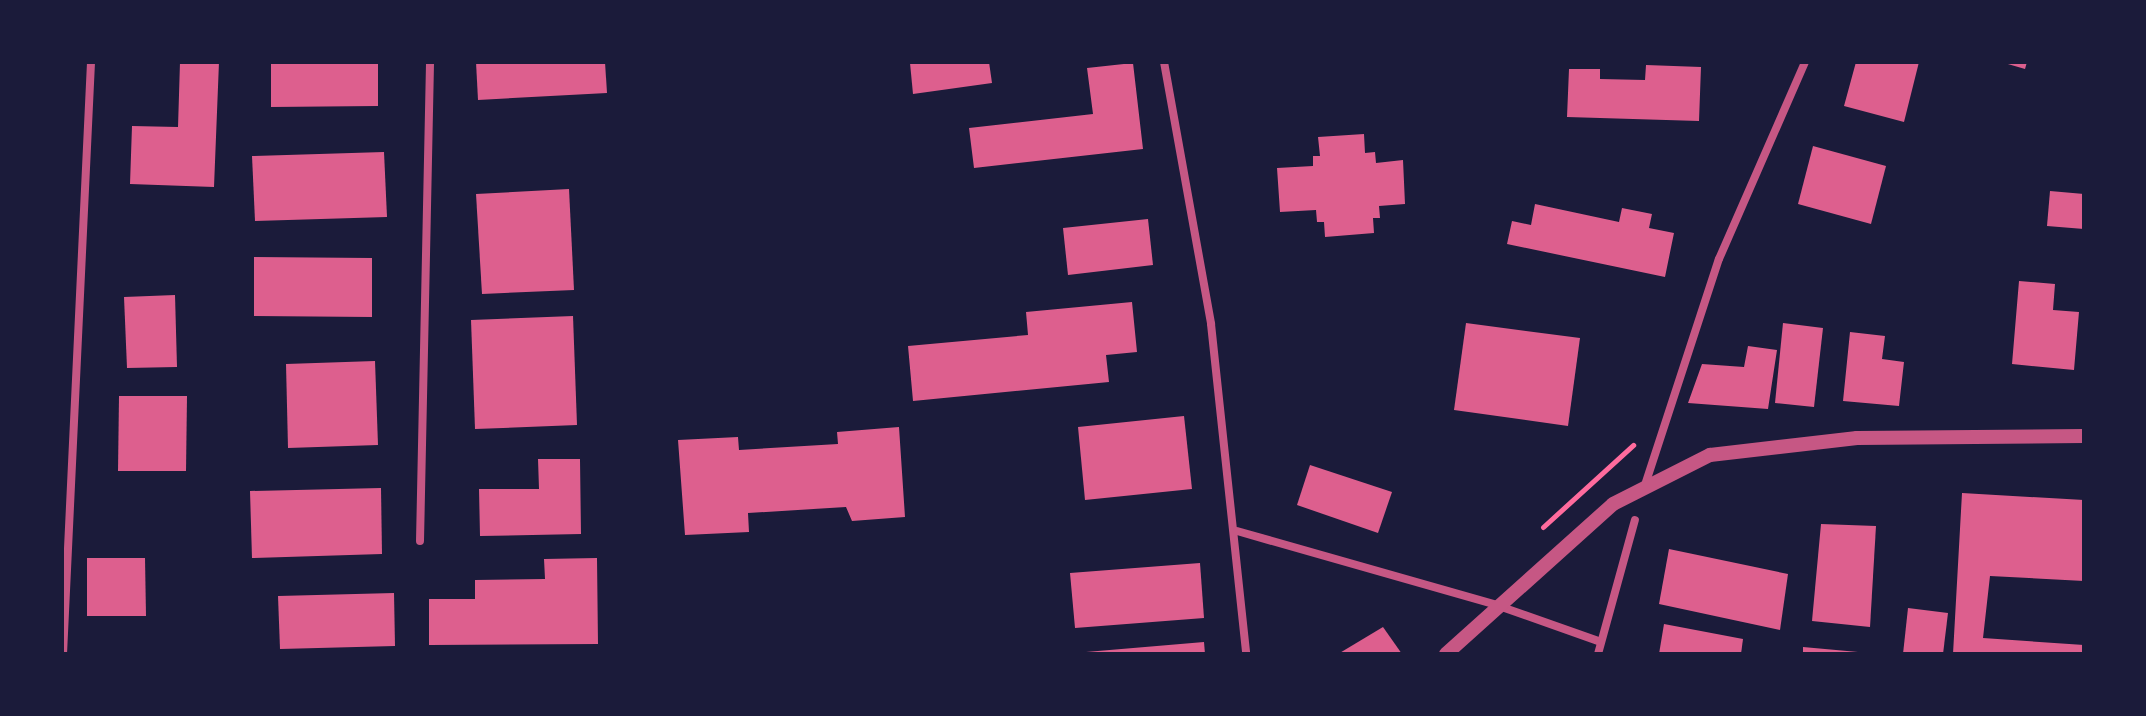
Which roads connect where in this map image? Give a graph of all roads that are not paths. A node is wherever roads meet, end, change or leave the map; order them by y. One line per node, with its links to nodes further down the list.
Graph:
1 (91, 62): 12 (street)
2 (430, 62): 9 (street)
3 (1164, 62): 8 (street)
4 (1805, 62): 6 (street)
5 (2084, 436): 6 (street)
6 (1645, 485): 10 (street)
7 (1635, 520): 11 (street)
8 (1237, 531): 10 (street); 13 (street)
9 (420, 541)
10 (1496, 605): 11 (street); 14 (street)
11 (1601, 642): 15 (street)
12 (63, 654)
13 (1246, 654)
14 (1446, 654)
15 (1598, 654)

